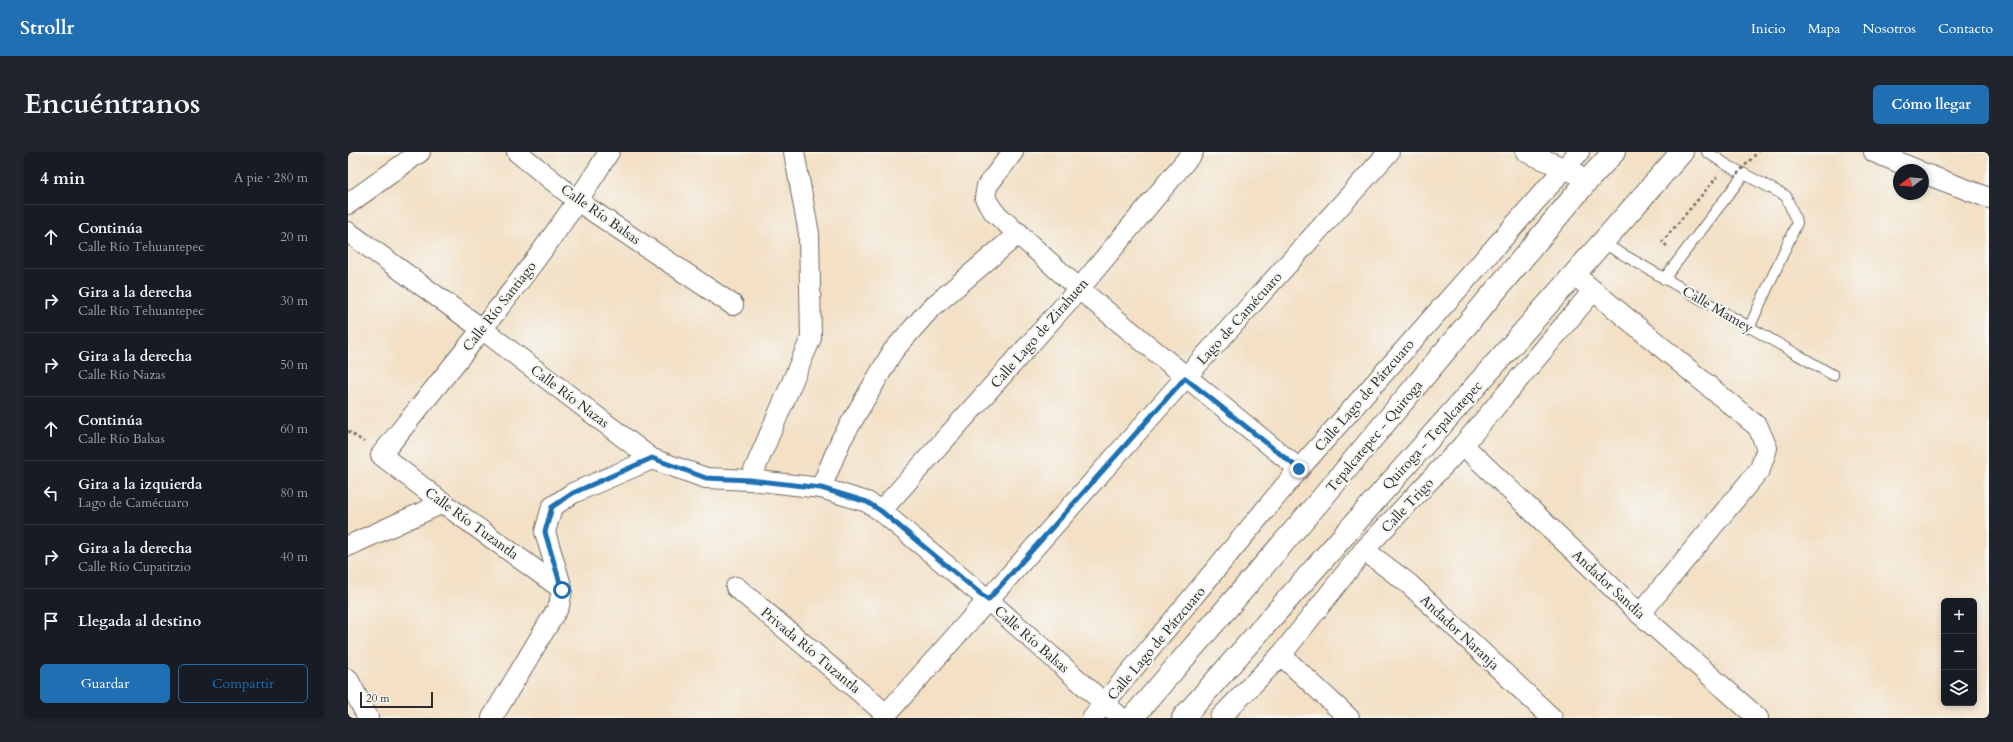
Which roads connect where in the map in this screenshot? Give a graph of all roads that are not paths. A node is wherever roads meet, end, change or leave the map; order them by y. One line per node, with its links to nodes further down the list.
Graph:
1 (420, 152): 21 (street)
2 (517, 152): 20 (street, Calle Río Balsas)
3 (609, 152): 20 (street, Calle Río Santiago)
4 (794, 152): 38 (street)
5 (1193, 152): 27 (street, Calle Lago de Zirahuen)
6 (1389, 152): 33 (street, Lago de Camécuaro)
7 (1526, 152): 15 (street)
8 (1579, 152): 15 (street, Calle Lago de Pátzcuaro)
9 (1614, 152): 18 (main road, Tepalcatepec - Quiroga)
10 (1682, 152): 24 (main road, Quiroga - Tepalcatepec)
11 (1707, 152): 16 (lane)
12 (1874, 152): 14 (street)
13 (1003, 156): 23 (street)
14 (1903, 164)
15 (1564, 168): 18 (street); 37 (street, Calle Lago de Pátzcuaro)
16 (1741, 174): 26 (lane); 30 (lane)
17 (1929, 175): 19 (street)
18 (1588, 180): 56 (main road, Tepalcatepec - Quiroga)
19 (1989, 198)
20 (578, 202): 29 (street, Calle Río Balsas); 31 (street, Calle Río Santiago)
21 (348, 204)
22 (348, 232): 31 (street, Calle Río Nazas)
23 (1019, 233): 27 (street); 39 (street)
24 (1603, 243): 25 (main road, Quiroga - Tepalcatepec); 26 (lane, Calle Mamey)
25 (1575, 274): 28 (street); 57 (main road, Quiroga - Tepalcatepec)
26 (1664, 279): 30 (lane, Calle Mamey)
27 (1079, 289): 33 (street); 41 (street, Calle Lago de Zirahuen)
28 (1593, 291): 34 (street, Calle Trigo); 47 (street)
29 (733, 305)
30 (1749, 328): 32 (lane, Calle Mamey)
31 (482, 329): 35 (street, Calle Río Santiago); 36 (street, Calle Río Nazas)
32 (1833, 375)
33 (1185, 378): 37 (street); 46 (street, Lago de Camécuaro)
34 (1463, 445): 43 (street, Calle Trigo); 47 (street, Andador Sandía)
35 (382, 455): 40 (street, Calle Río Tuzantla)
36 (652, 458): 38 (street, Calle Río Nazas); 45 (street)
37 (1299, 469): 50 (street, Calle Lago de Pátzcuaro)
38 (750, 480): 39 (street, Calle Río Nazas)
39 (821, 488): 41 (street, Calle Río Balsas)
40 (443, 502): 42 (street); 45 (street, Calle Río Tuzantla)
41 (881, 511): 46 (street, Calle Río Balsas)
42 (348, 546)
43 (1364, 550): 48 (street, Calle Trigo); 60 (street, Andador Naranja)
44 (736, 587): 51 (street, Privada Río Tuzantla)
45 (562, 590): 53 (street)
46 (988, 600): 50 (street, Calle Río Balsas); 51 (street, Lago de Camécuaro)
47 (1640, 614): 61 (street, Andador Sandía)
48 (1281, 655): 58 (street, Calle Trigo); 59 (street)
49 (348, 679): 52 (street)
50 (1106, 703): 54 (street, Calle Lago de Pátzcuaro); 55 (street, Calle Río Balsas)
51 (885, 716)
52 (368, 718)
53 (492, 718)
54 (1092, 718)
55 (1121, 718)
56 (1132, 718)
57 (1183, 718)
58 (1220, 718)
59 (1349, 718)
60 (1552, 718)
61 (1758, 718)

